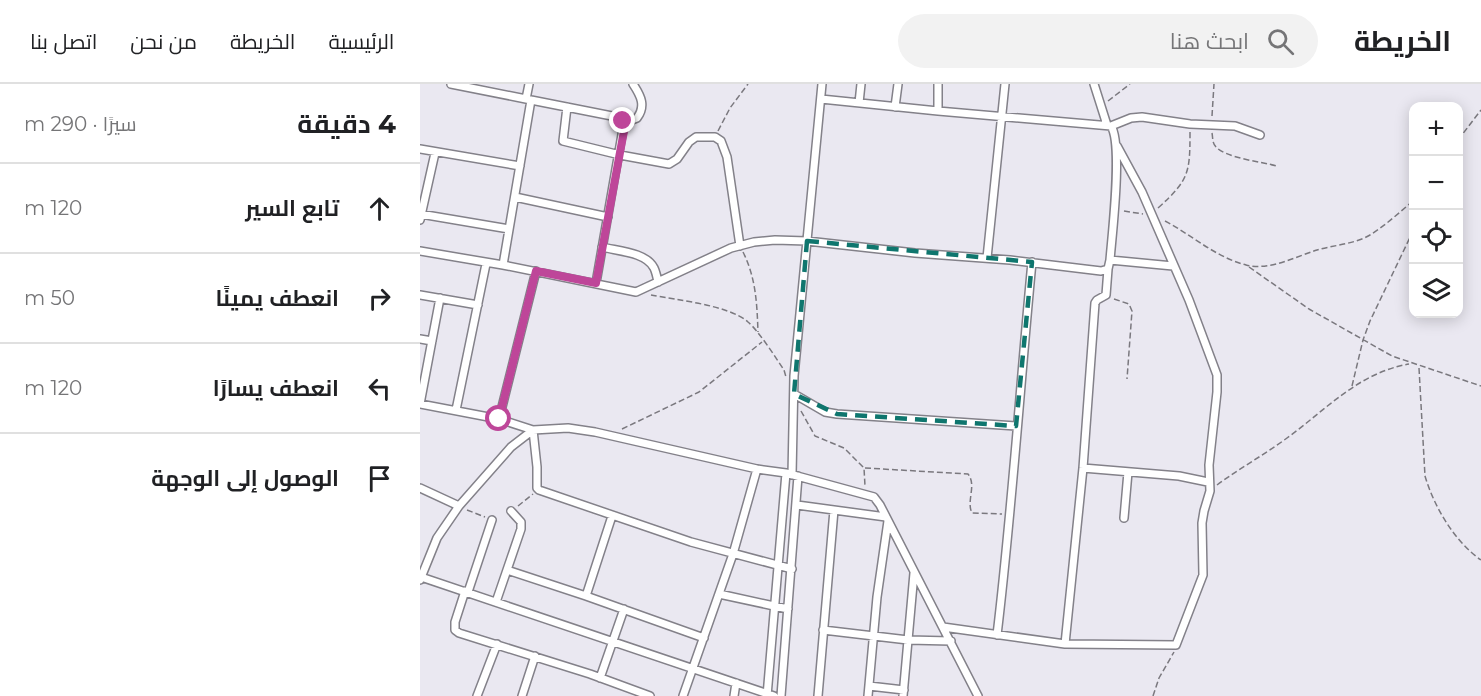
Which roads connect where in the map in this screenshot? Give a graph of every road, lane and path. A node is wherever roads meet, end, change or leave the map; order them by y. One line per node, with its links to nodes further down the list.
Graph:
1 (451, 84): 14 (street)
2 (530, 84): 14 (street)
3 (633, 84): 22 (street)
4 (748, 84): 28 (path)
5 (822, 84): 13 (street)
6 (861, 84): 15 (street)
7 (898, 84): 18 (street)
8 (938, 84): 20 (street)
9 (1005, 84): 21 (street)
10 (1094, 84): 16 (street)
11 (1130, 84): 16 (path)
12 (1214, 84): 24 (path)
13 (821, 99): 15 (street); 45 (street)
14 (529, 100): 17 (street); 33 (street)
15 (859, 103): 18 (street)
16 (1102, 105): 25 (street)
17 (567, 107): 22 (street); 32 (street)
18 (895, 107): 20 (street)
19 (1481, 110): 26 (path)
20 (938, 111): 21 (street)
21 (1002, 117): 25 (street); 49 (street)
22 (624, 123): 32 (street)
23 (1190, 124): 24 (street); 25 (street); 41 (path)
24 (1212, 125): 27 (street); 34 (path)
25 (1109, 126): 29 (street)
26 (1463, 133)
27 (1260, 135)
28 (715, 137): 32 (street); 46 (street)
29 (1116, 144): 39 (street); 41 (street)
30 (420, 149): 31 (street)
31 (435, 153): 33 (street); 36 (street)
32 (620, 155): 42 (street)
33 (520, 166): 37 (street)
34 (1277, 166)
35 (420, 181): 36 (street)
36 (428, 183): 40 (street)
37 (514, 197): 42 (street); 43 (street)
38 (1409, 204): 55 (path)
39 (1114, 209): 41 (path); 50 (street)
40 (420, 216): 43 (street)
41 (1151, 216): 54 (street); 55 (path)
42 (608, 217): 47 (street)
43 (509, 229): 53 (street)
44 (1409, 238): 67 (path)
45 (807, 241): 46 (street); 49 (street); 76 (street)
46 (740, 246): 58 (street); 65 (path)
47 (602, 247): 58 (street); 59 (street)
48 (420, 251): 52 (street)
49 (987, 258): 51 (street)
50 (1110, 260): 54 (street); 56 (street)
51 (1032, 262): 56 (street); 81 (street)
52 (486, 264): 53 (street); 64 (street)
53 (503, 265): 57 (street)
54 (1173, 266): 89 (street)
55 (1248, 266): 67 (path)
56 (1108, 269): 62 (street)
57 (536, 271): 59 (street); 80 (street)
58 (658, 282): 60 (street)
59 (596, 283): 60 (street)
60 (636, 292): 65 (path)
61 (420, 295): 63 (street)
62 (1105, 297): 73 (path); 85 (street)
63 (440, 298): 64 (street); 68 (street)
64 (478, 305): 79 (street)
65 (758, 334): 69 (path)
66 (420, 339): 68 (street)
67 (1363, 340): 70 (path); 75 (path)
68 (432, 341): 77 (street)
69 (762, 341): 72 (path); 83 (path)
70 (1410, 364): 71 (path); 75 (path)
71 (1419, 367): 74 (path); 104 (path)
72 (786, 377)
73 (1127, 379)
74 (1481, 386)
75 (1351, 387): 92 (path)
76 (794, 394): 81 (street); 88 (street)
77 (420, 404): 79 (street)
78 (799, 407): 84 (path)
79 (456, 410): 80 (street)
80 (499, 419): 82 (street)
81 (1016, 426): 98 (street)
82 (533, 430): 83 (street); 91 (street); 95 (street)
83 (614, 437): 86 (street)
84 (864, 468): 93 (path); 98 (path)
85 (1083, 468): 87 (street); 126 (street)
86 (757, 469): 88 (street); 103 (street)
87 (1128, 472): 89 (street); 100 (street)
88 (792, 475): 93 (street); 94 (street); 105 (street)
89 (1208, 482): 92 (street)
90 (420, 488): 95 (street)
91 (539, 490): 97 (path); 99 (street)
92 (1210, 491): 127 (street)
93 (866, 493): 101 (street)
94 (797, 505): 96 (street); 106 (street)
95 (459, 506): 102 (path); 109 (street)
96 (834, 510): 101 (street); 118 (street)
97 (511, 511): 107 (street)
98 (1010, 514): 119 (street)
99 (612, 516): 103 (street); 112 (street)
100 (1124, 518)
101 (887, 519): 108 (street); 120 (street)
102 (492, 520): 110 (street)
103 (733, 554): 105 (street); 111 (street)
104 (1481, 560)
105 (778, 566): 106 (street); 114 (street)
106 (792, 569): 116 (street)
107 (507, 570): 112 (street); 113 (street)
108 (914, 573): 117 (street); 122 (street)
109 (421, 578): 110 (street)
110 (466, 592): 113 (street); 125 (street)
111 (719, 594): 114 (street); 121 (street)
112 (586, 596): 115 (street)
113 (496, 602): 124 (street)
114 (775, 606): 116 (street); 134 (street)
115 (624, 609): 121 (street); 124 (street)
116 (788, 609): 140 (street)
117 (943, 627): 119 (street); 123 (street)
118 (823, 630): 120 (street); 141 (street)
119 (997, 635): 126 (street)
120 (873, 636): 122 (street); 132 (street)
121 (704, 638): 129 (street)
122 (908, 640): 123 (street); 133 (street)
123 (951, 641): 143 (street)
124 (613, 642): 129 (street); 130 (street)
125 (497, 644): 128 (street); 135 (street)
126 (1065, 644): 127 (street)
127 (1176, 645): 144 (path)
128 (535, 656): 130 (street); 136 (street)
129 (693, 669): 131 (street); 138 (street)
130 (600, 678): 137 (street)
131 (736, 683): 134 (street); 139 (street)
132 (869, 686): 133 (street); 142 (street)
133 (903, 693)
134 (770, 695)
135 (477, 696)
136 (522, 696)
137 (650, 696)
138 (683, 696)
139 (734, 696)
140 (781, 696)
141 (818, 696)
142 (868, 696)
143 (978, 696)
144 (1153, 696)

